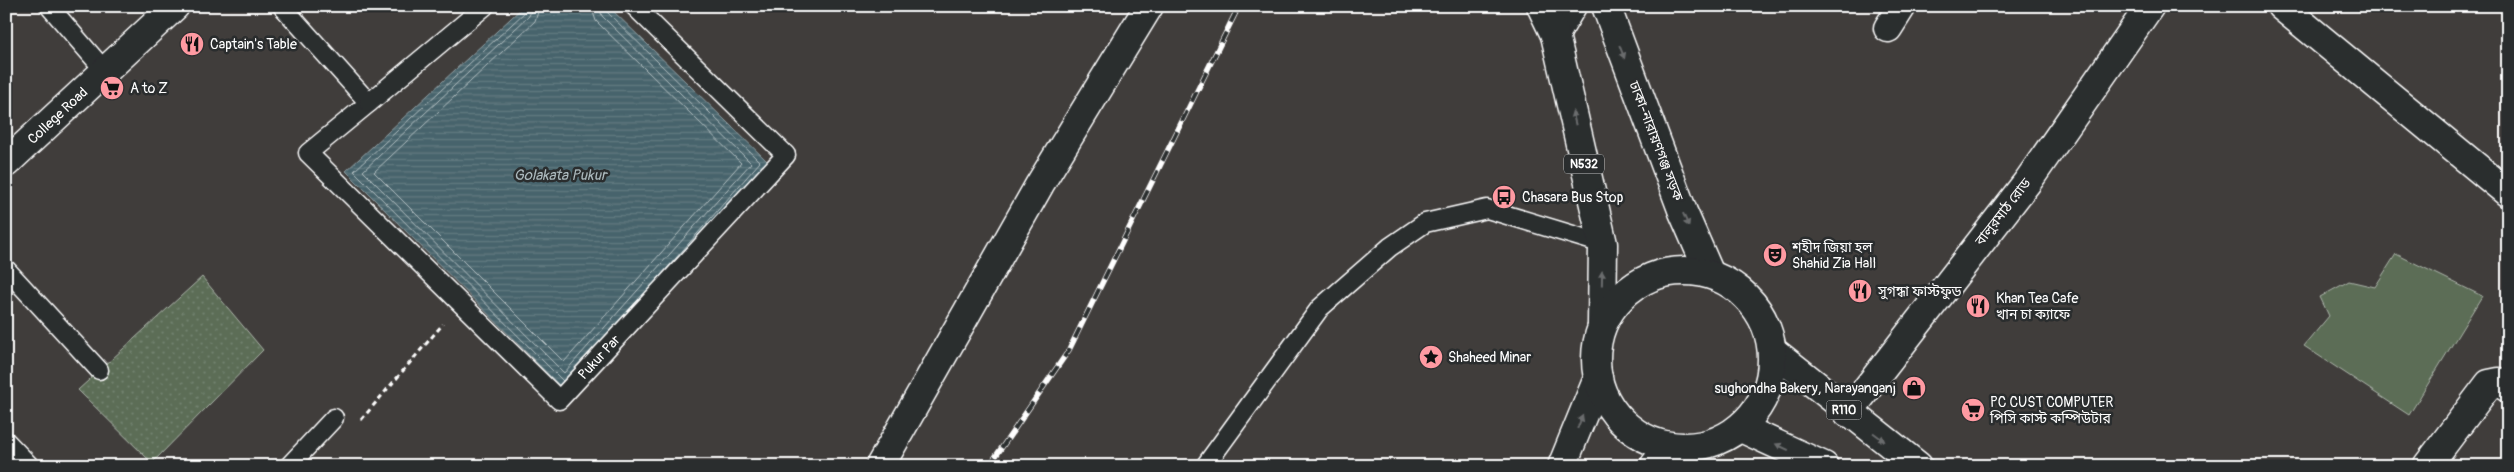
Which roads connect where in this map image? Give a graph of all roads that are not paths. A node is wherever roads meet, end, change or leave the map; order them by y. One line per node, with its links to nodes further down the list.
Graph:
1 (49, 6): 13 (lane)
2 (175, 6): 13 (main road, College Road)
3 (282, 6): 14 (lane)
4 (485, 6): 14 (lane, Pukur Par)
5 (634, 6): 14 (lane, Pukur Par)
6 (1149, 6): 32 (main road)
7 (1541, 6): 12 (main road, N532)
8 (1572, 6): 12 (main road)
9 (2150, 6): 25 (main road, বালুরমাঠ রোড)
10 (2281, 6): 16 (main road)
11 (1612, 12): 19 (main road, ঢাকা-নারায়ণগঞ্জ সড়ক, one-way to 19)
12 (1555, 35): 17 (main road, N532, one-way to 12)
13 (105, 72): 15 (main road, College Road)
14 (369, 103)
15 (6, 163)
16 (2508, 193)
17 (1603, 244): 20 (main road, N532, one-way to 17); 33 (lane)
18 (6, 269): 22 (lane)
19 (1710, 274): 20 (main road); 21 (main road)
20 (1602, 326): 23 (main road)
21 (1773, 351): 25 (main road, R110); 27 (main road)
22 (99, 370)
23 (1598, 378): 29 (main road); 34 (main road, one-way to 23)
24 (2508, 388): 37 (main road)
25 (1848, 412): 36 (main road, R110, one-way to 36)
26 (334, 418): 31 (lane)
27 (1741, 428): 29 (main road); 35 (main road, one-way to 27)
28 (6, 441): 30 (lane)
29 (1662, 456)
30 (30, 466)
31 (289, 466)
32 (880, 466)
33 (1205, 466)
34 (1562, 466)
35 (1824, 466)
36 (1918, 466)
37 (2427, 466)

